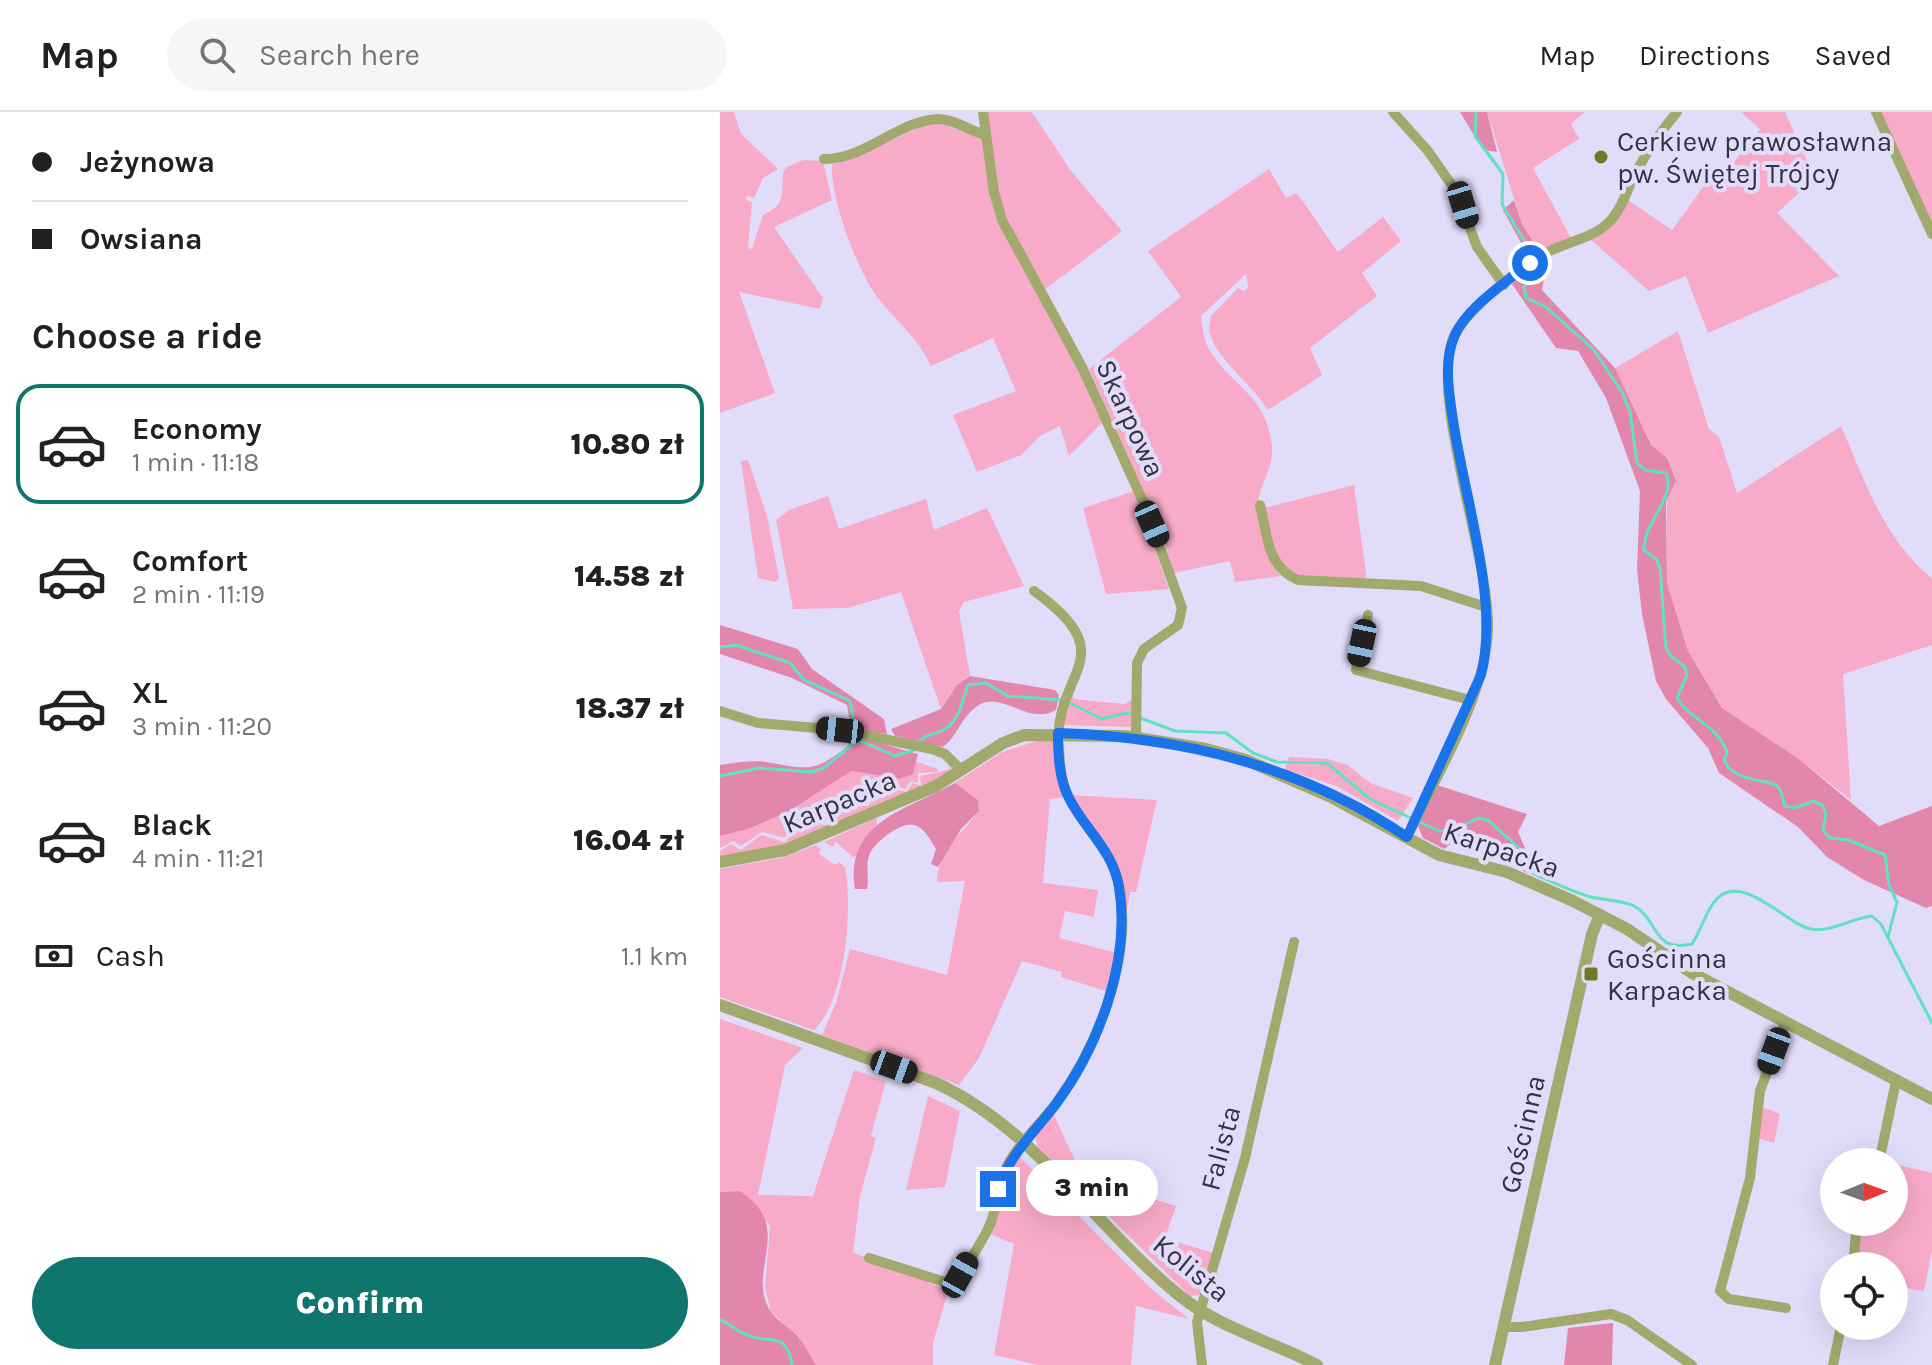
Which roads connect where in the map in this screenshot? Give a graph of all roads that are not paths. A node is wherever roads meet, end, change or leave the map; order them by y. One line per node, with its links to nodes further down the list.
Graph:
1 (983, 112): 5 (street, Skarpowa)
2 (1393, 112): 8 (street)
3 (1876, 112): 7 (street)
4 (1672, 114): 8 (street)
5 (986, 135): 6 (street); 15 (street, Skarpowa)
6 (824, 159)
7 (1932, 234)
8 (1504, 285): 11 (street)
9 (1260, 505): 11 (street)
10 (1034, 591): 16 (street)
11 (1486, 607): 13 (street)
12 (1368, 615): 13 (street)
13 (1470, 700): 18 (street)
14 (720, 711): 17 (street)
15 (1136, 731): 16 (street, Karpacka); 18 (street, Karpacka)
16 (1058, 733): 17 (street, Karpacka); 26 (street)
17 (961, 770): 19 (street, Karpacka)
18 (1407, 837): 20 (street, Karpacka)
19 (720, 862)
20 (1600, 915): 23 (street, Karpacka); 31 (street, Gościnna)
21 (1294, 942): 30 (street, Falista)
22 (720, 1005): 26 (street, Kolista)
23 (1785, 1023): 24 (street, Karpacka); 29 (street)
24 (1896, 1081): 25 (street, Karpacka); 27 (street)
25 (1932, 1099)
26 (1023, 1143): 28 (street); 30 (street, Kolista)
27 (1882, 1148)
28 (869, 1258)
29 (1786, 1308)
30 (1201, 1311): 33 (street, Falista); 34 (street, Kolista)
31 (1504, 1327): 35 (street, Gościnna); 36 (street)
32 (1838, 1340): 37 (street)
33 (1202, 1365)
34 (1317, 1365)
35 (1495, 1365)
36 (1692, 1365)
37 (1833, 1365)

